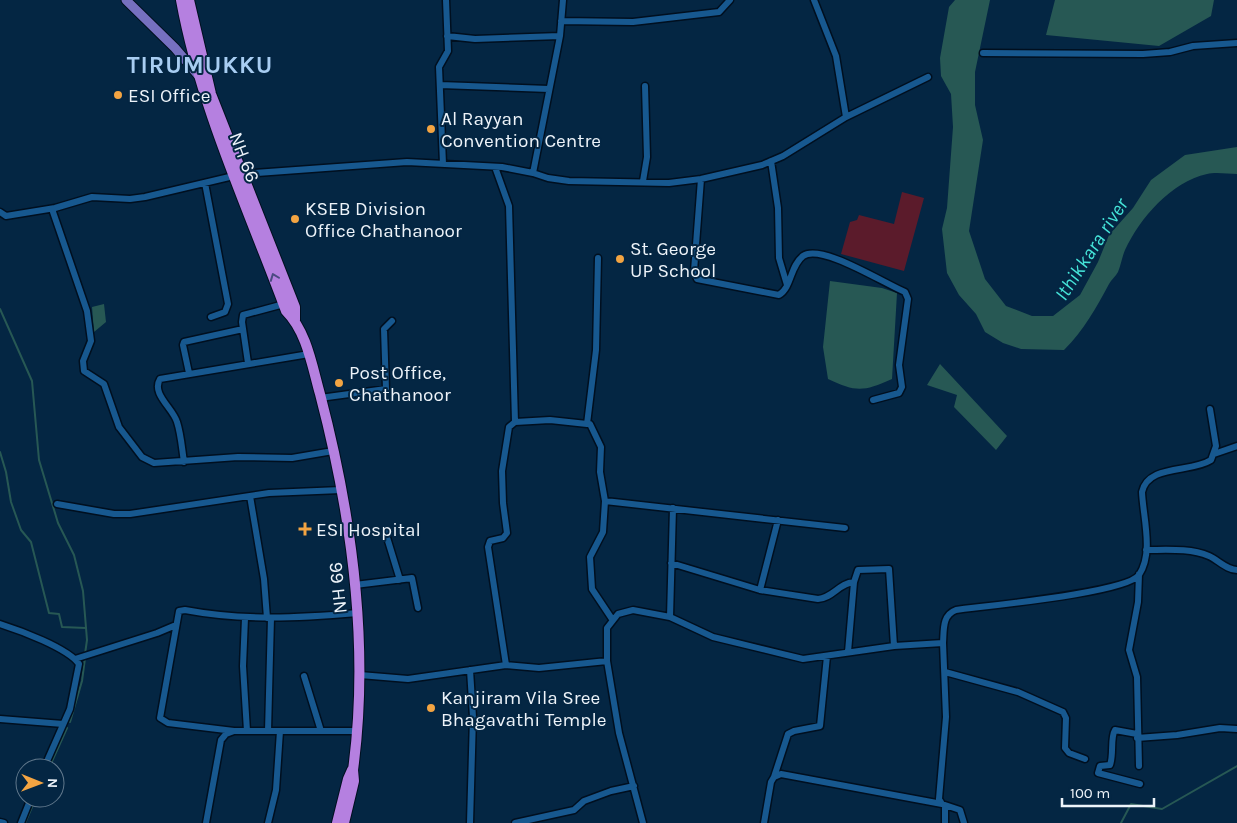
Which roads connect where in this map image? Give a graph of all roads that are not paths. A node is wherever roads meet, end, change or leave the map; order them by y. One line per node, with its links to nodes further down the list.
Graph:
1 (126, 0): 12 (main road)
2 (181, 0): 13 (highway, NH 66)
3 (189, 0): 25 (highway, NH 66)
4 (446, 0): 9 (street)
5 (563, 0): 8 (street)
6 (730, 0): 8 (street)
7 (814, 0): 20 (street)
8 (561, 21): 10 (street)
9 (447, 36): 10 (street); 17 (street)
10 (560, 36): 19 (street)
11 (1237, 43): 14 (street)
12 (175, 48): 13 (main road); 15 (main road)
13 (192, 50): 15 (highway, NH 66)
14 (984, 53)
15 (198, 75): 25 (highway, NH 66)
16 (928, 77): 20 (street)
17 (440, 85): 19 (street); 22 (street)
18 (645, 86): 27 (street)
19 (549, 89): 24 (street)
20 (846, 117): 21 (street)
21 (771, 161): 26 (street); 32 (street)
22 (443, 164): 23 (street); 25 (street)
23 (495, 166): 24 (street); 44 (street)
24 (533, 173): 27 (street)
25 (238, 175): 28 (street); 33 (highway, NH 66, one-way to 25); 35 (highway, NH 66)
26 (702, 179): 27 (street); 32 (street)
27 (643, 181)
28 (205, 183): 29 (street); 34 (street)
29 (52, 209): 30 (street); 49 (street)
30 (1, 214)
31 (598, 258): 45 (street)
32 (787, 285): 42 (street)
33 (284, 304): 35 (highway, NH 66); 37 (street)
34 (211, 317)
35 (295, 320): 38 (highway, NH 66)
36 (392, 320): 41 (street)
37 (243, 330): 39 (street); 40 (street)
38 (309, 354): 39 (street); 41 (highway, NH 66)
39 (248, 363): 40 (street)
40 (189, 373): 49 (street)
41 (320, 398): 47 (highway, NH 66)
42 (873, 400)
43 (1210, 409): 48 (street)
44 (515, 422): 45 (street); 80 (street)
45 (587, 424): 52 (street)
46 (1237, 446): 48 (street)
47 (333, 451): 49 (street); 50 (highway, NH 66)
48 (1214, 454): 58 (street)
49 (184, 462)
50 (341, 490): 51 (street); 64 (highway, NH 66)
51 (250, 496): 53 (street); 70 (street)
52 (604, 501): 54 (street); 71 (street)
53 (57, 504)
54 (673, 508): 55 (street); 59 (street)
55 (778, 520): 56 (street); 65 (street)
56 (845, 528)
57 (385, 531): 62 (street)
58 (1146, 550): 60 (street); 61 (street)
59 (671, 563): 65 (street); 68 (street)
60 (1237, 570)
61 (1139, 574): 74 (street); 94 (street)
62 (400, 580): 64 (street); 66 (street)
63 (854, 582): 65 (street); 75 (street); 76 (street)
64 (355, 585): 67 (highway, NH 66)
65 (760, 590)
66 (418, 608)
67 (358, 613): 70 (street); 83 (highway, NH 66)
68 (670, 617): 71 (street); 77 (street)
69 (245, 618): 70 (street); 73 (street); 89 (street)
70 (269, 618): 90 (street)
71 (612, 619): 79 (street)
72 (0, 624): 78 (street)
73 (176, 625): 78 (street); 88 (street)
74 (943, 643): 75 (street); 82 (street)
75 (894, 646): 76 (street)
76 (848, 652): 77 (street)
77 (827, 656): 99 (street)
78 (75, 659): 86 (street)
79 (607, 661): 80 (street); 101 (street)
80 (506, 665): 81 (street)
81 (470, 670): 83 (street); 112 (street)
82 (945, 672): 96 (street); 102 (street)
83 (360, 675): 93 (highway, NH 66)
84 (304, 676): 92 (street)
85 (0, 719): 86 (street)
86 (64, 724): 95 (street)
87 (1237, 729): 94 (street)
88 (234, 731): 89 (street); 108 (street)
89 (247, 731): 90 (street)
90 (268, 731): 91 (street)
91 (280, 731): 92 (street); 109 (street)
92 (321, 731): 93 (street)
93 (358, 731): 98 (highway, NH 66)
94 (1138, 736): 97 (street); 100 (street)
95 (49, 758)
96 (1085, 759)
97 (1139, 766)
98 (353, 770): 110 (highway, NH 66); 111 (highway, NH 66)
99 (774, 777): 102 (street); 115 (street)
100 (1140, 784)
101 (634, 786): 104 (street); 114 (street)
102 (944, 805): 116 (street); 117 (street)
103 (27, 808): 107 (street)
104 (547, 819): 113 (street)
105 (0, 822): 106 (street)
106 (4, 823)
107 (21, 823)
108 (206, 823)
109 (268, 823)
110 (337, 823)
111 (344, 823)
112 (470, 823)
113 (515, 823)
114 (643, 823)
115 (764, 823)
116 (945, 823)
117 (964, 823)

